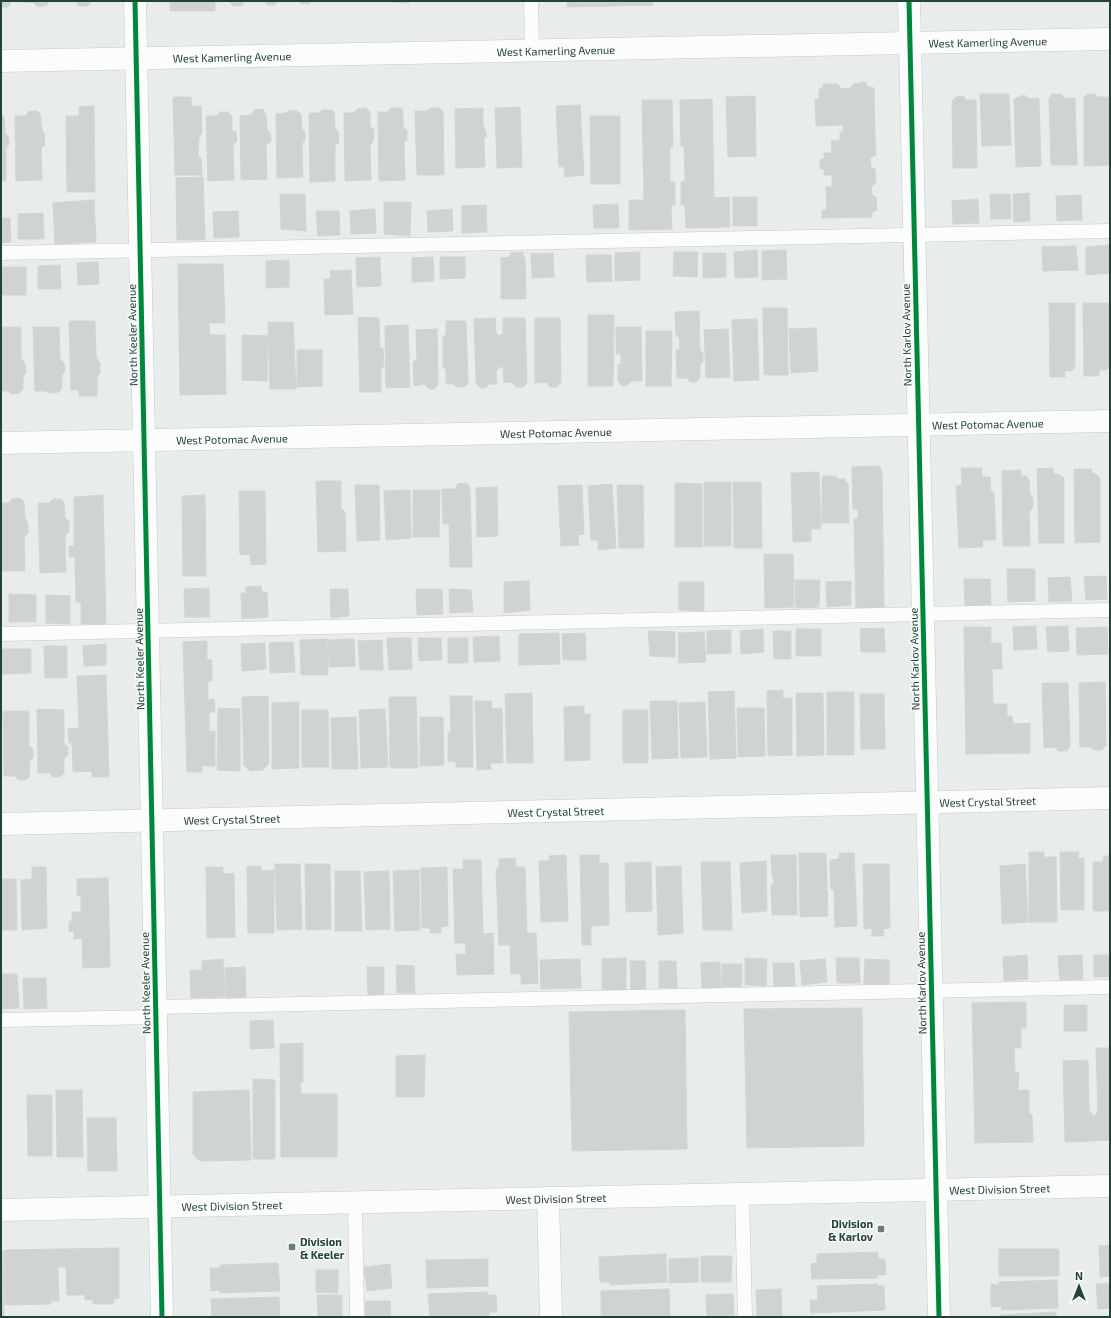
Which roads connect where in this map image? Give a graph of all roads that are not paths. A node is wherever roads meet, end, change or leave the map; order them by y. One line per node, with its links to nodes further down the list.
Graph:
1 (136, 1): 7 (street, North Keeler Avenue)
2 (531, 1): 6 (lane)
3 (909, 1): 5 (street, North Karlov Avenue)
4 (1110, 39): 5 (street, West Kamerling Avenue)
5 (910, 43): 6 (street, West Kamerling Avenue); 10 (street, North Karlov Avenue)
6 (532, 50): 7 (street, West Kamerling Avenue)
7 (137, 58): 8 (street, West Kamerling Avenue); 11 (street, North Keeler Avenue)
8 (1, 61)
9 (1110, 231): 10 (lane)
10 (914, 235): 11 (lane); 14 (street, North Karlov Avenue)
11 (140, 250): 12 (lane); 15 (street, North Keeler Avenue)
12 (1, 253)
13 (1110, 421): 14 (street, West Potomac Avenue)
14 (919, 425): 15 (street, West Potomac Avenue); 18 (street, North Karlov Avenue)
15 (144, 440): 16 (street, West Potomac Avenue); 19 (street, North Keeler Avenue)
16 (1, 443)
17 (1110, 610): 18 (lane)
18 (923, 614): 19 (lane); 22 (street, North Karlov Avenue)
19 (148, 631): 20 (lane); 23 (street, North Keeler Avenue)
20 (1, 634)
21 (1110, 798): 22 (street, West Crystal Street)
22 (927, 801): 23 (street, West Crystal Street); 26 (street, North Karlov Avenue)
23 (152, 820): 24 (street, West Crystal Street); 27 (street, North Keeler Avenue)
24 (1, 824)
25 (1110, 987): 26 (lane)
26 (932, 991): 27 (lane); 30 (street, North Karlov Avenue)
27 (156, 1012): 28 (lane); 34 (street, North Keeler Avenue)
28 (1, 1020)
29 (1110, 1186): 30 (street, West Division Street)
30 (936, 1190): 31 (street, West Division Street); 40 (street, North Karlov Avenue)
31 (742, 1194): 32 (street, West Division Street); 39 (lane)
32 (548, 1198): 33 (street, West Division Street); 38 (street)
33 (355, 1202): 34 (street, West Division Street); 37 (lane)
34 (160, 1206): 35 (street, West Division Street); 36 (street, North Keeler Avenue)
35 (1, 1210)
36 (162, 1317)
37 (356, 1317)
38 (551, 1317)
39 (745, 1317)
40 (939, 1317)

